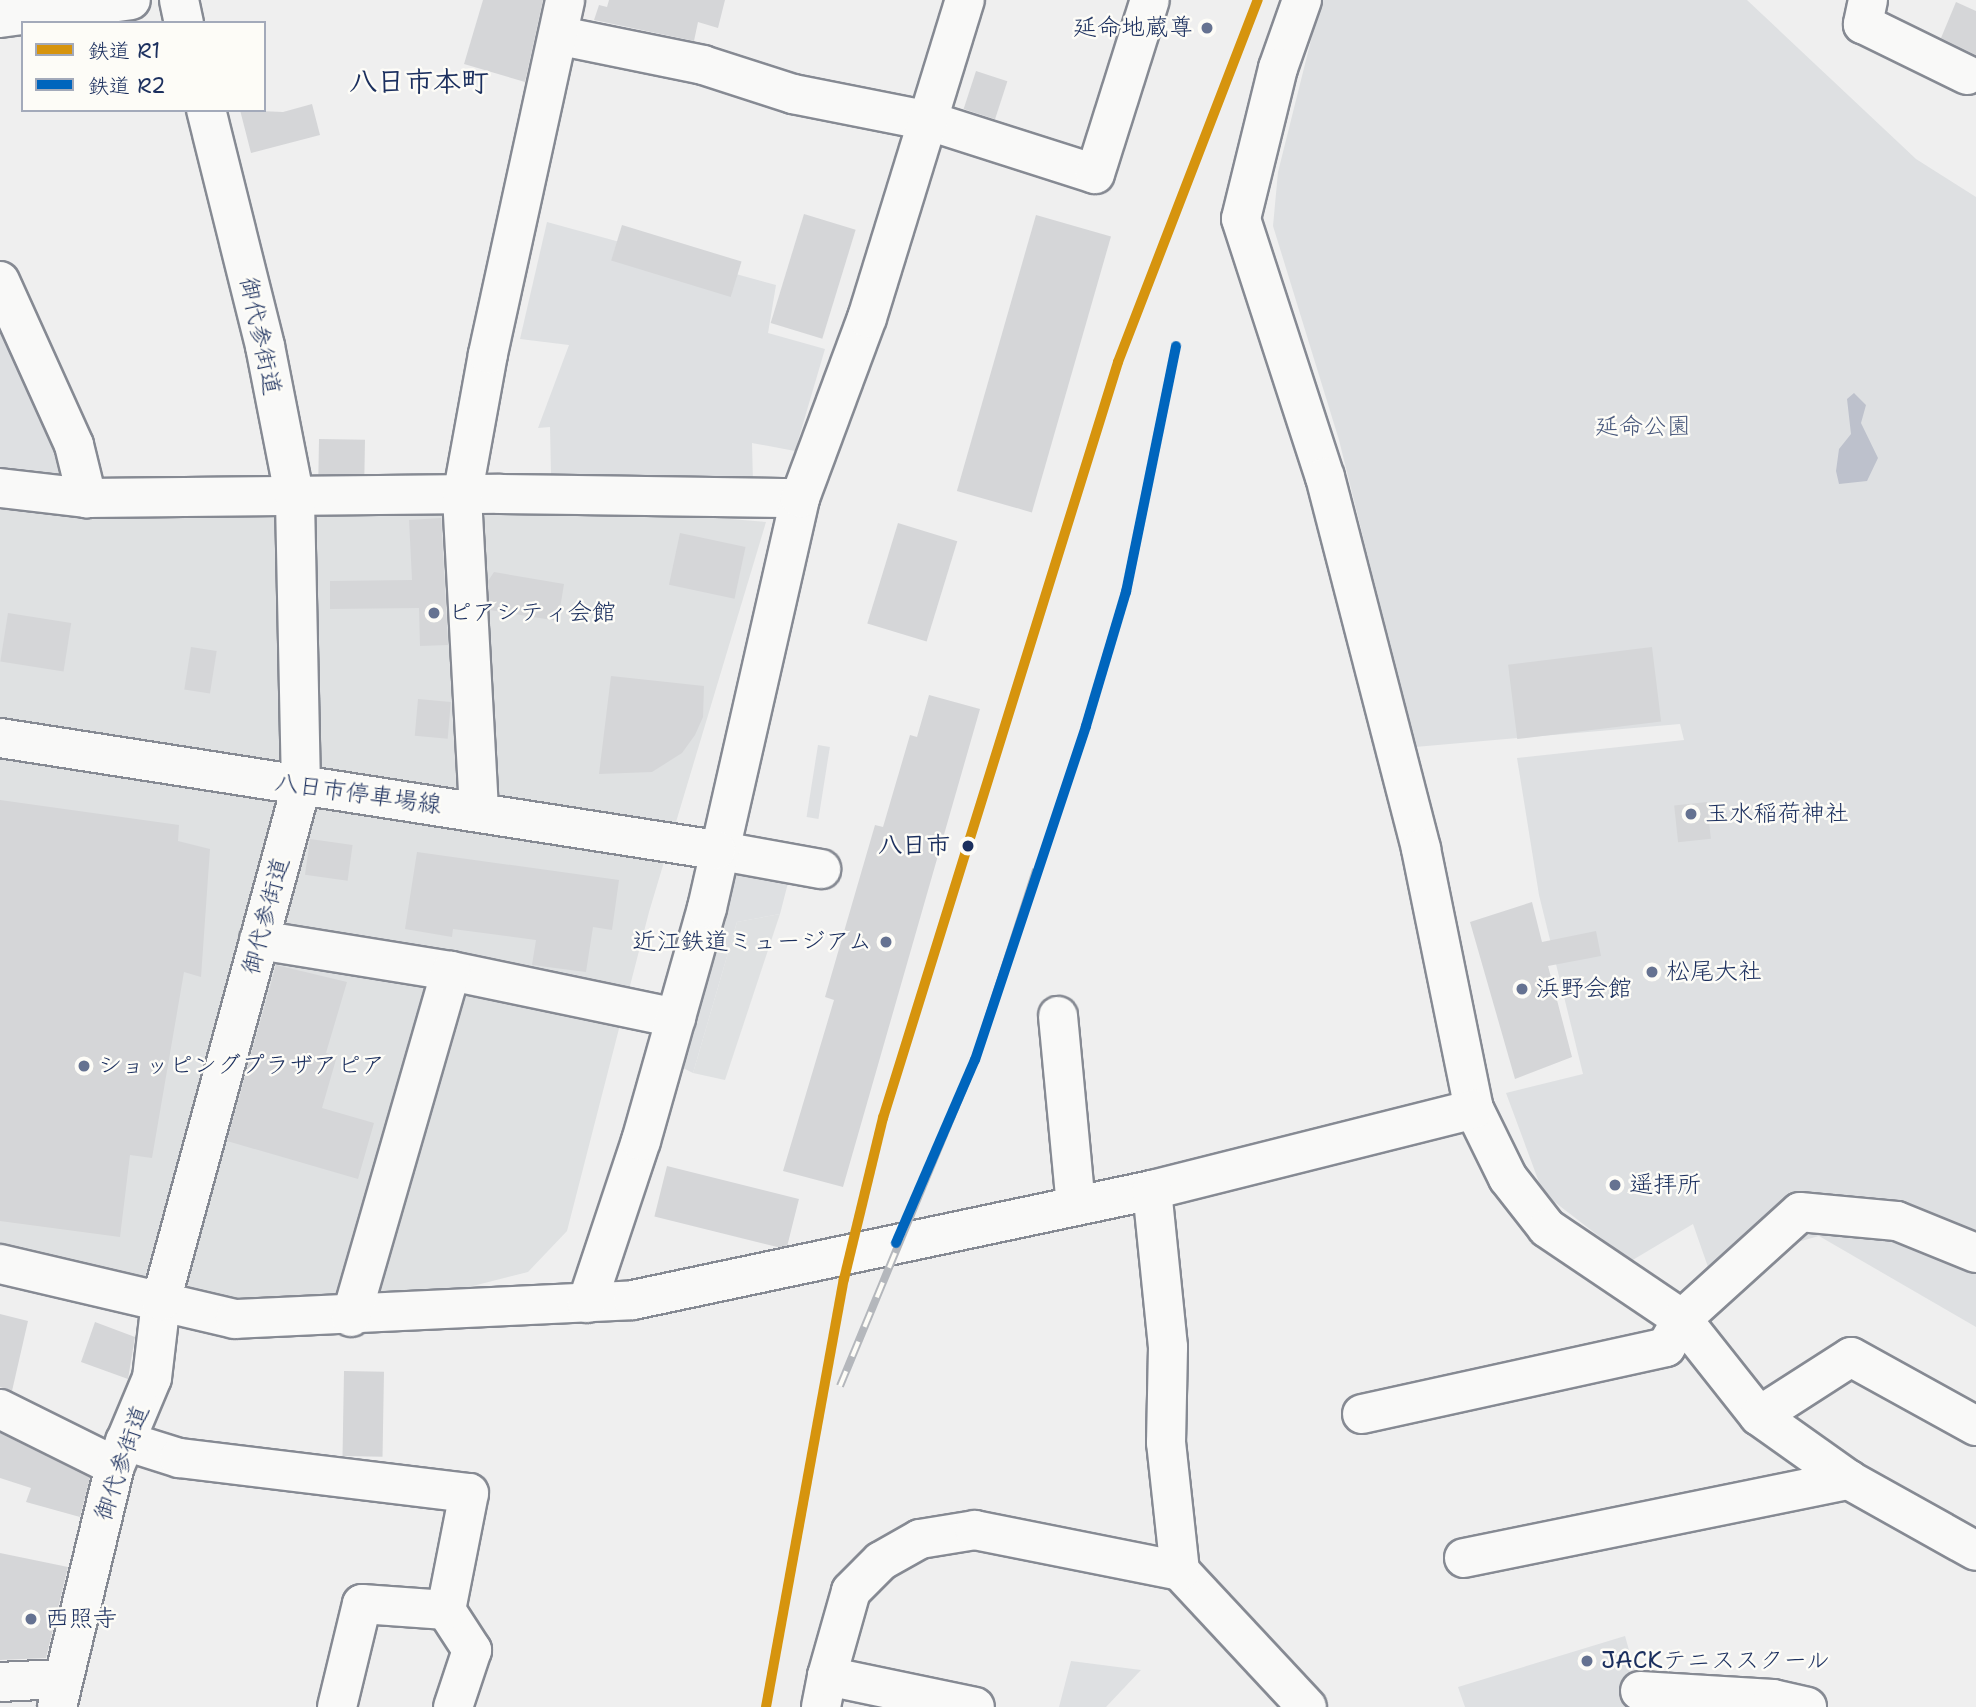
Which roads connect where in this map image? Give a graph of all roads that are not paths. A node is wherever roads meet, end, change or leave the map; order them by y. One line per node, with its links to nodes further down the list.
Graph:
1 (131, 0): 7 (street)
2 (179, 0): 9 (street)
3 (965, 0): 12 (street)
4 (1150, 0): 12 (street)
5 (1302, 0): 28 (street)
6 (1868, 0): 10 (street)
7 (0, 18)
8 (563, 18): 12 (street); 15 (street)
9 (184, 21)
10 (1966, 75)
11 (206, 112): 18 (street, 御代参街道)
12 (929, 121): 17 (street)
13 (0, 281): 16 (street)
14 (0, 488): 16 (street)
15 (462, 497): 17 (street); 18 (street); 21 (street)
16 (87, 498): 18 (street)
17 (800, 498): 22 (street)
18 (295, 499): 20 (street, 御代参街道)
19 (0, 738): 20 (street, 八日市停車場線)
20 (301, 787): 21 (street, 八日市停車場線); 24 (street, 御代参街道)
21 (479, 810): 22 (street, 八日市停車場線)
22 (716, 850): 23 (street, 八日市停車場線); 27 (street)
23 (821, 869)
24 (259, 940): 25 (street); 33 (street, 御代参街道)
25 (451, 971): 27 (street); 35 (street)
26 (1058, 1016): 30 (street)
27 (676, 1018): 34 (street)
28 (1474, 1110): 29 (street); 36 (street)
29 (1152, 1190): 30 (street); 45 (street)
30 (1076, 1205): 34 (street)
31 (1976, 1253): 36 (street)
32 (0, 1264): 33 (street)
33 (160, 1301): 35 (street); 41 (street, 御代参街道)
34 (587, 1303): 35 (street)
35 (351, 1317)
36 (1682, 1319): 38 (street); 39 (street)
37 (0, 1409): 41 (street)
38 (1362, 1414)
39 (1759, 1416): 40 (street); 42 (street)
40 (1976, 1426)
41 (120, 1454): 46 (street); 50 (street, 御代参街道)
42 (1849, 1480): 43 (street); 44 (street)
43 (1976, 1551)
44 (1464, 1558)
45 (1180, 1571): 49 (street); 54 (street)
46 (446, 1610): 51 (street); 52 (street)
47 (0, 1682): 50 (street)
48 (1640, 1690): 55 (street)
49 (824, 1692): 53 (street)
50 (59, 1693)
51 (337, 1707)
52 (453, 1707)
53 (975, 1707)
54 (1307, 1707)
55 (1807, 1707)

